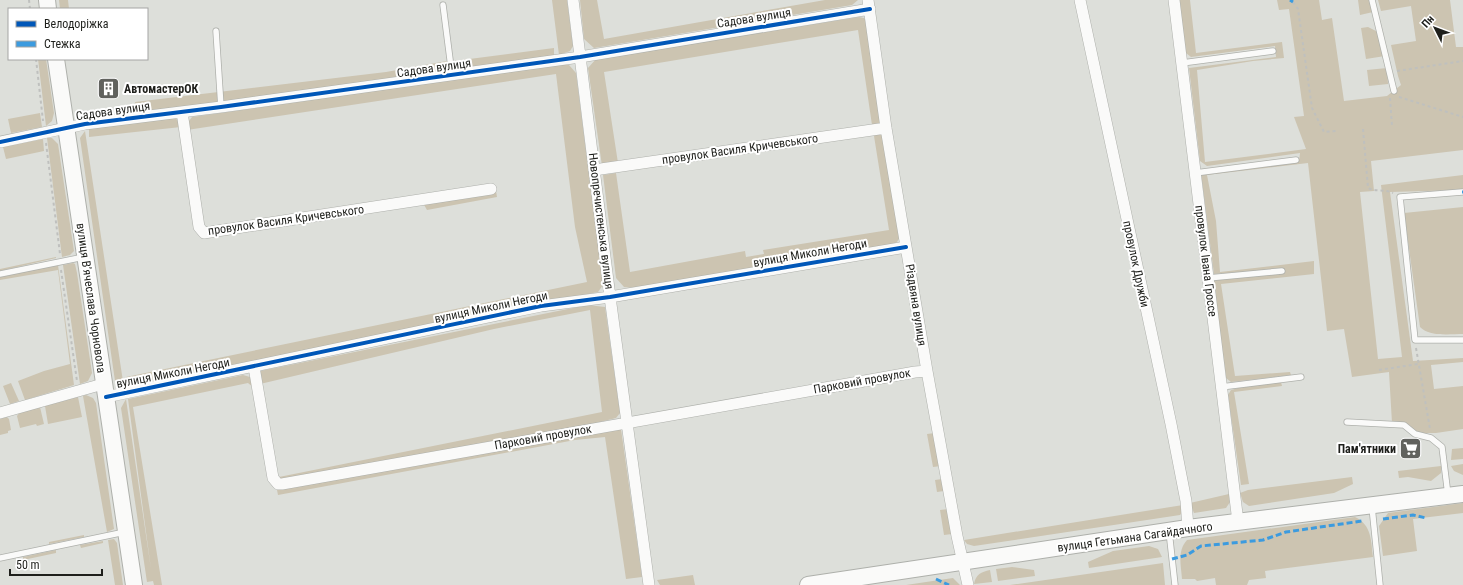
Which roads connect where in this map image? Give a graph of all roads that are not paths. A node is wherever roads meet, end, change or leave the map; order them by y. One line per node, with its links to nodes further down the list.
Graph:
1 (573, 0): 9 (street, Новопречистенська вулиця)
2 (1080, 0): 42 (street, провулок Дружби)
3 (1174, 0): 11 (street, провулок Івана Гроссе)
4 (1372, 0): 13 (lane)
5 (443, 5): 12 (lane)
6 (869, 5): 9 (street, Садова вулиця); 17 (street, Різдвяна вулиця)
7 (216, 31): 14 (lane)
8 (1273, 51): 11 (lane)
9 (580, 57): 12 (street, Садова вулиця); 20 (street, Новопречистенська вулиця)
10 (56, 60): 16 (main road, вулиця Вʼячеслава Чорновола)
11 (1182, 63): 21 (street, провулок Івана Гроссе)
12 (452, 75): 14 (street, Садова вулиця)
13 (1394, 90)
14 (221, 107): 15 (street, Садова вулиця)
15 (182, 112): 16 (street, Садова вулиця); 22 (street, провулок Василя Кричевського)
16 (66, 128): 18 (street, Садова вулиця); 25 (main road, вулиця Вʼячеслава Чорновола)
17 (886, 128): 20 (street, провулок Василя Кричевського); 24 (street, Різдвяна вулиця)
18 (0, 142)
19 (1296, 160): 21 (lane)
20 (594, 170): 29 (street, Новопречистенська вулиця)
21 (1194, 173): 28 (street, провулок Івана Гроссе)
22 (490, 189)
23 (1462, 192): 30 (lane)
24 (906, 247): 29 (street, вулиця Миколи Негоди); 32 (street, Різдвяна вулиця)
25 (86, 256): 27 (lane); 35 (main road, вулиця Вʼячеслава Чорновола)
26 (1282, 271): 28 (lane)
27 (0, 274)
28 (1208, 278): 34 (street, провулок Івана Гроссе)
29 (610, 297): 31 (street, вулиця Миколи Негоди); 37 (street, Новопречистенська вулиця)
30 (1463, 340)
31 (254, 367): 35 (street, вулиця Миколи Негоди); 37 (street, Парковий провулок)
32 (927, 371): 37 (street, Парковий провулок); 46 (street, Різдвяна вулиця)
33 (1301, 377): 34 (lane)
34 (1221, 387): 41 (street, провулок Івана Гроссе)
35 (104, 391): 36 (street, вулиця Миколи Негоди); 44 (main road, вулиця Вʼячеслава Чорновола)
36 (0, 413)
37 (627, 422): 48 (street, Новопречистенська вулиця)
38 (1347, 422): 39 (lane)
39 (1456, 495): 40 (main road, вулиця Гетьмана Сагайдачного)
40 (1372, 505): 41 (main road, вулиця Гетьмана Сагайдачного); 52 (lane)
41 (1238, 522): 42 (main road, вулиця Гетьмана Сагайдачного)
42 (1188, 528): 43 (main road, вулиця Гетьмана Сагайдачного)
43 (1169, 531): 46 (main road, вулиця Гетьмана Сагайдачного); 51 (lane)
44 (126, 532): 45 (lane); 47 (main road, вулиця Вʼячеслава Чорновола)
45 (0, 558)
46 (964, 561): 49 (main road, вулиця Гетьмана Сагайдачного); 50 (street, Різдвяна вулиця)
47 (134, 585)
48 (649, 585)
49 (808, 585)
50 (968, 585)
51 (1175, 585)
52 (1380, 585)

